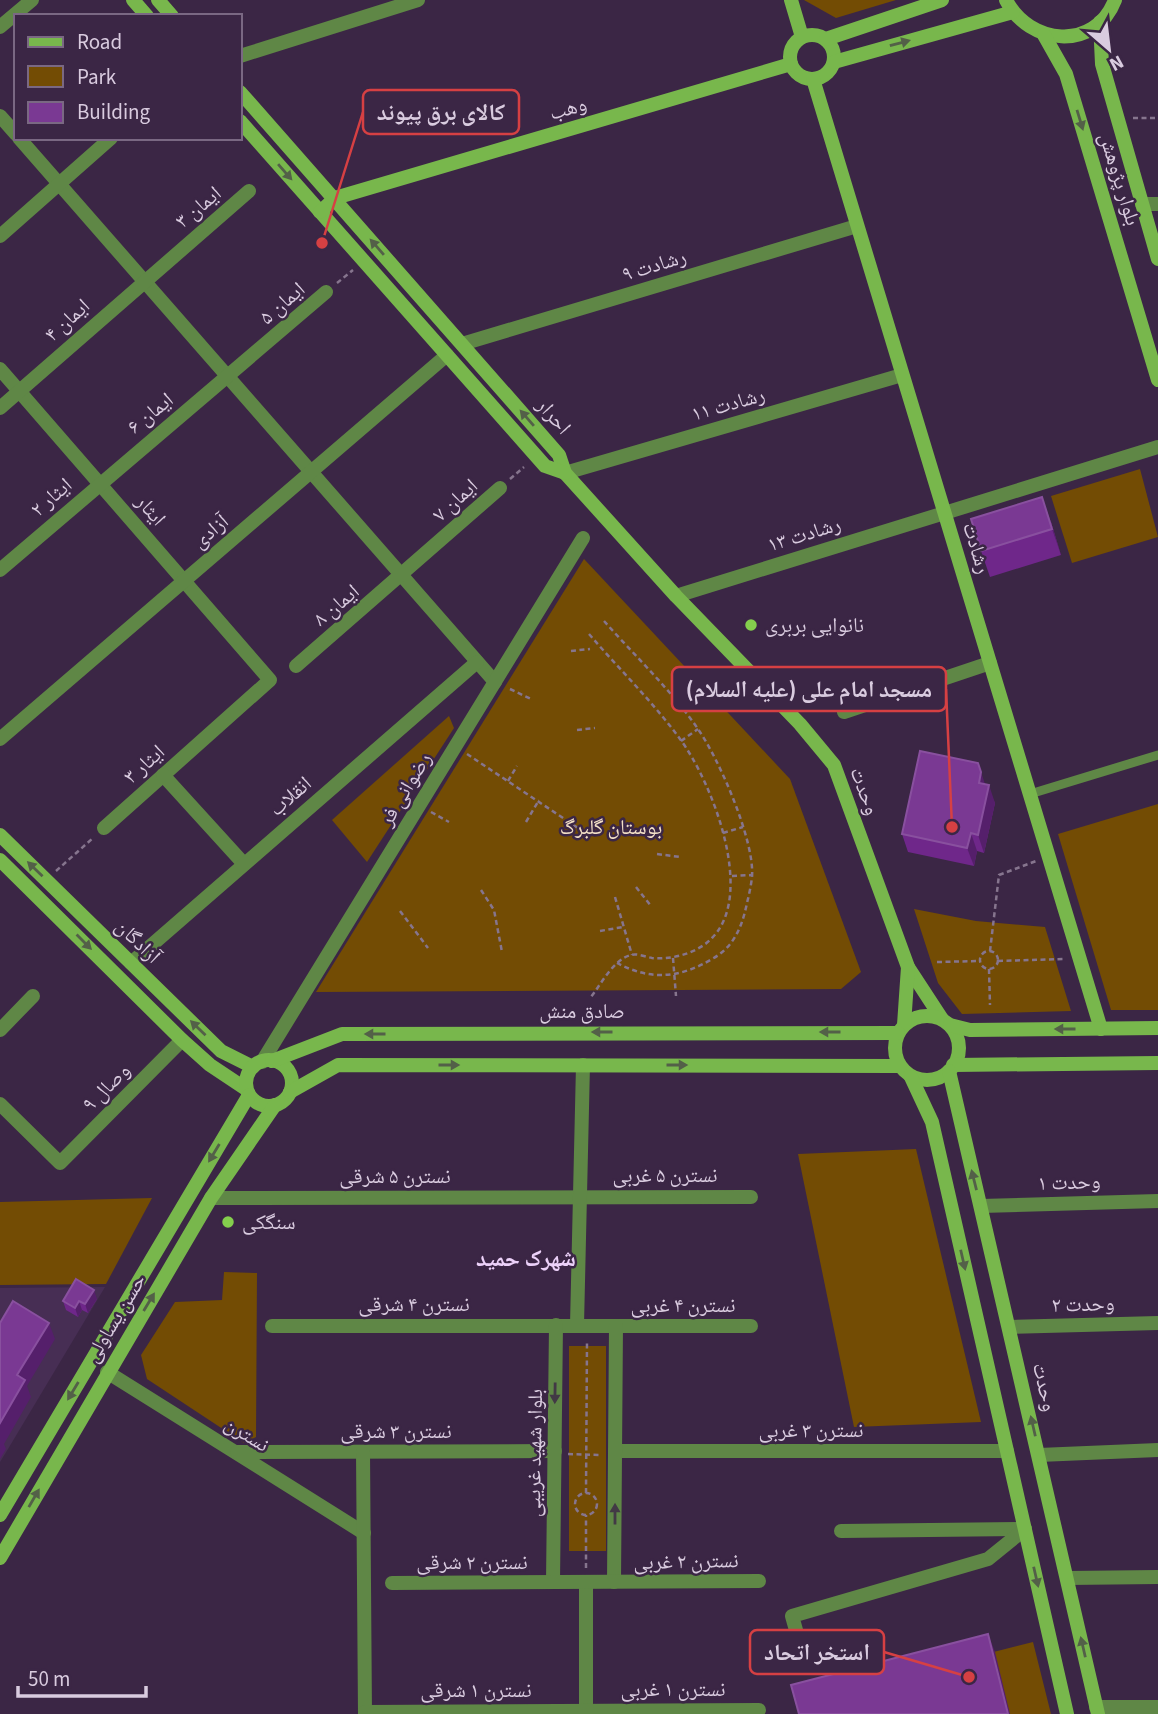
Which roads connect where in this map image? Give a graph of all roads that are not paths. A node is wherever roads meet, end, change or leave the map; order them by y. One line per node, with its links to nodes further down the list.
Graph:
1 (32, 0): 9 (street)
2 (133, 0): 10 (street)
3 (158, 0): 11 (street)
4 (418, 0): 18 (street)
5 (791, 0): 16 (street)
6 (942, 0): 17 (street)
7 (1115, 0): 13 (street)
8 (1009, 6): 15 (street); 19 (street, one-way to 8)
9 (15, 14)
10 (145, 14)
11 (170, 14)
12 (14, 15): 14 (street)
13 (1100, 22): 15 (street); 31 (street, بلوار پژوهش)
14 (0, 27)
15 (1044, 35): 44 (street, بلوار پژوهش, one-way to 44)
16 (802, 37): 17 (street); 20 (street)
17 (826, 39): 19 (street)
18 (242, 55)
19 (834, 62): 21 (street)
20 (791, 64): 21 (street); 30 (street, وهب)
21 (813, 79): 34 (street, رشادت)
22 (242, 94): 30 (street, احرار)
23 (0, 117): 25 (street)
24 (242, 123): 33 (street, احرار, one-way to 33)
25 (14, 133)
26 (20, 140): 28 (street)
27 (109, 140): 28 (street)
28 (59, 184): 35 (street); 37 (street)
29 (249, 191): 37 (street, ایمان ۳)
30 (335, 198): 33 (street, وهب); 39 (street, احرار, one-way to 30)
31 (1142, 204): 32 (street); 36 (street, بلوار پژوهش)
32 (1158, 204)
33 (320, 212): 40 (street, احرار)
34 (857, 226): 39 (street, رشادت ۹); 42 (street, رشادت)
35 (0, 236)
36 (1158, 259)
37 (143, 281): 43 (street); 45 (street, ایمان ۴)
38 (326, 292): 43 (street, ایمان ۵)
39 (462, 344): 49 (street, احرار, one-way to 39)
40 (447, 355): 48 (street, آزادی); 49 (street, احرار)
41 (0, 369): 45 (street, ایثار)
42 (902, 375): 49 (street, رشادت ۱۱); 52 (street, رشادت)
43 (228, 377): 48 (street); 50 (street, ایمان ۶)
44 (1158, 380)
45 (19, 391): 46 (street, ایمان ۴); 50 (street, ایثار)
46 (0, 408)
47 (1158, 447): 52 (street, رشادت ۱۳)
48 (312, 473): 55 (street); 56 (street, آزادی)
49 (565, 473): 57 (street, وحدت)
50 (99, 483): 54 (street, ایثار ۲); 56 (street, ایثار)
51 (500, 488): 55 (street, ایمان ۷)
52 (944, 512): 57 (street, رشادت ۱۳); 59 (street, رشادت)
53 (583, 538): 62 (street, رضوانی فر)
54 (0, 570)
55 (402, 576): 58 (street); 60 (street, ایمان ۸)
56 (184, 581): 61 (street, ایثار); 64 (street, آزادی)
57 (676, 596): 73 (street, وحدت)
58 (477, 662): 62 (street); 71 (street, انقلاب)
59 (990, 663): 63 (street); 67 (street, رشادت)
60 (296, 667)
61 (270, 680): 66 (street, ایثار ۳)
62 (495, 682): 81 (street, رضوانی فر)
63 (844, 712)
64 (0, 739)
65 (1158, 755): 67 (lane)
66 (163, 775): 68 (street, ایثار ۳); 71 (street)
67 (1030, 794): 78 (street, رشادت)
68 (104, 828)
69 (0, 835): 72 (street, آزادگان, one-way to 69)
70 (0, 860): 80 (street, آزادگان, one-way to 80)
71 (244, 864): 72 (street, انقلاب)
72 (131, 963): 81 (street, آزادگان, one-way to 72)
73 (908, 967): 75 (street, وحدت); 77 (street, وحدت)
74 (33, 996): 79 (street)
75 (946, 1022): 77 (street); 78 (street, one-way to 75); 84 (street)
76 (1158, 1028): 78 (street)
77 (901, 1029): 81 (street, صادق منش, one-way to 81); 85 (street)
78 (1101, 1029)
79 (0, 1030)
80 (182, 1040): 86 (street, آزادگان); 88 (street, وصال ۹)
81 (263, 1063): 86 (street); 87 (street)
82 (1158, 1063): 84 (street)
83 (583, 1065): 85 (street, one-way to 85); 87 (street, one-way to 83); 90 (street)
84 (951, 1068): 85 (street); 94 (street, وحدت, one-way to 84)
85 (906, 1072): 106 (street, one-way to 106)
86 (248, 1092): 89 (street); 110 (street, حسن یساولی, one-way to 110)
87 (290, 1092): 89 (street)
88 (0, 1104)
89 (275, 1105): 92 (street, حسن یساولی)
90 (580, 1196): 91 (street, نسترن ۵ غربی); 92 (street, نسترن ۵ شرقی); 97 (street)
91 (751, 1197)
92 (211, 1198): 102 (street, حسن یساولی, one-way to 92)
93 (1158, 1200): 94 (street, وحدت ۱)
94 (981, 1206): 101 (street, وحدت)
95 (1158, 1323): 101 (street, وحدت ۲)
96 (556, 1325): 97 (street, نسترن ۴ شرقی); 98 (street, نسترن ۴ شرقی); 104 (street, بلوار شهید غریبی, one-way to 104)
97 (582, 1325): 99 (street, نسترن ۴ غربی)
98 (272, 1326)
99 (616, 1326): 100 (street, نسترن ۴ غربی); 105 (street)
100 (751, 1326)
101 (1010, 1327): 109 (street, وحدت, one-way to 101)
102 (107, 1372): 107 (street, نسترن); 114 (street, حسن یساولی, one-way to 102)
103 (1158, 1450): 109 (street)
104 (555, 1451): 108 (street, نسترن ۳ شرقی); 118 (street, بلوار شهید غریبی)
105 (615, 1451): 106 (street, نسترن ۳ غربی); 120 (street, one-way to 105)
106 (1007, 1451): 111 (street)
107 (237, 1452): 108 (street, نسترن ۳ شرقی); 113 (street, نسترن)
108 (363, 1452): 113 (street)
109 (1039, 1455): 116 (street, وحدت)
110 (0, 1515)
111 (1025, 1529): 112 (street); 122 (street); 128 (street, one-way to 128)
112 (841, 1531)
113 (364, 1533): 127 (street)
114 (0, 1558)
115 (1158, 1577): 116 (street)
116 (1067, 1578): 126 (street, وحدت, one-way to 116)
117 (759, 1581): 120 (street, نسترن ۲ غربی)
118 (553, 1582): 119 (street, نسترن ۲ شرقی); 121 (street, نسترن ۲ شرقی)
119 (586, 1582): 120 (street, نسترن ۲ غربی); 124 (street)
120 (614, 1582)
121 (392, 1583)
122 (805, 1662)
123 (1158, 1707): 126 (street)
124 (586, 1710): 125 (street, نسترن ۱ غربی); 127 (street, نسترن ۱ شرقی)
125 (759, 1710)
126 (1097, 1711)
127 (365, 1713)
128 (1068, 1714)

